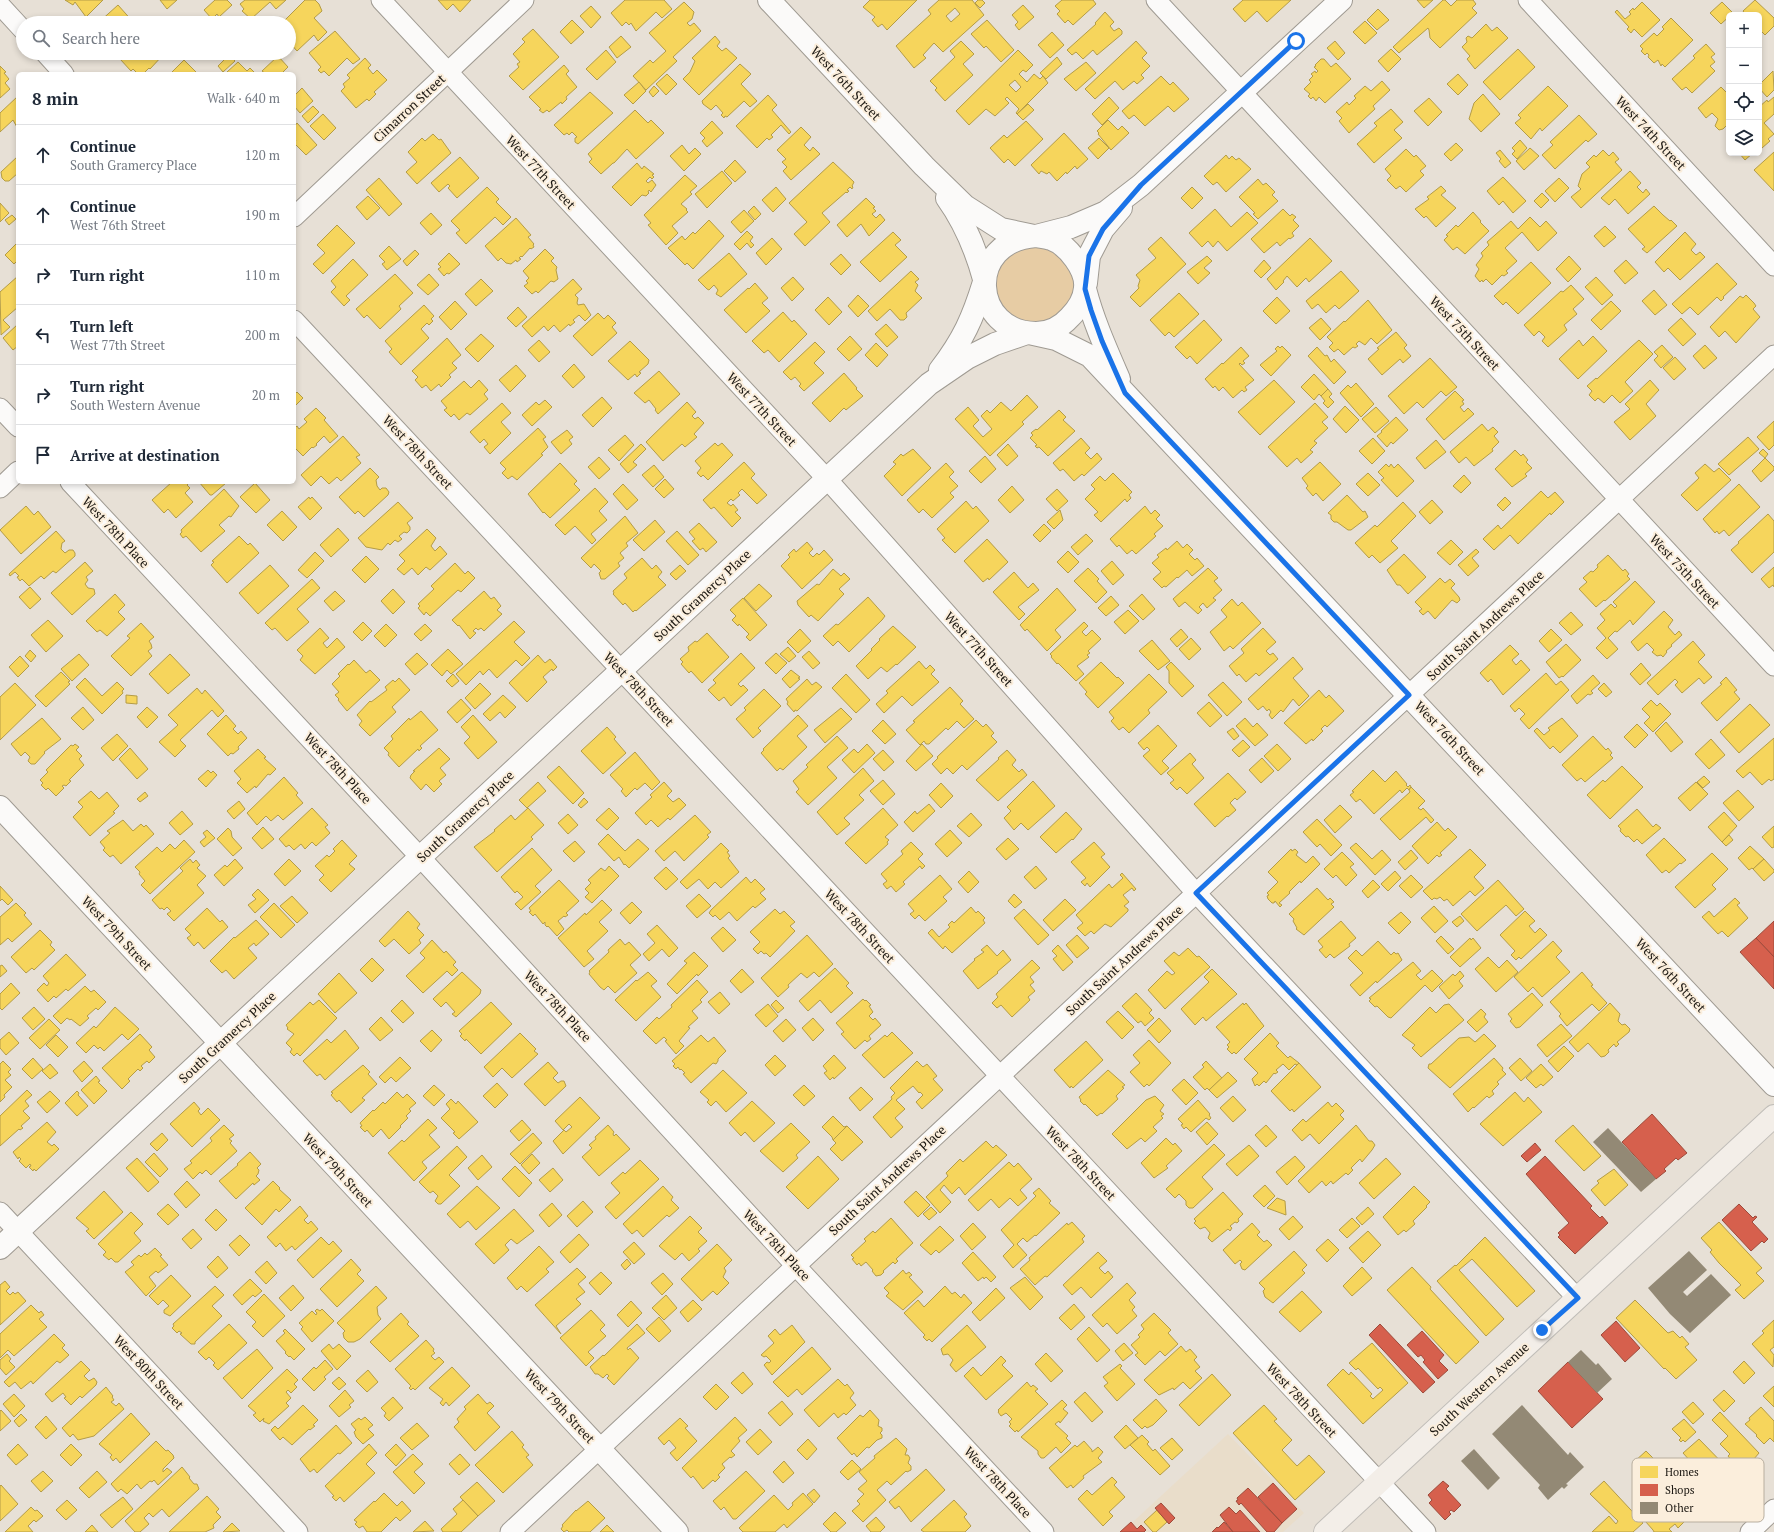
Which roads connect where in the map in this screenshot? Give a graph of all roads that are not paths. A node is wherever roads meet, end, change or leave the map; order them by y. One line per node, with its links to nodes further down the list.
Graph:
1 (381, 0): 11 (street, West 77th Street)
2 (524, 0): 11 (street, Cimarron Street)
3 (769, 0): 13 (street, West 76th Street)
4 (1156, 0): 12 (street, West 75th Street)
5 (1340, 0): 12 (street)
6 (1528, 0): 17 (street, West 74th Street)
7 (0, 5): 8 (street)
8 (16, 22)
9 (51, 60): 10 (street)
10 (62, 72)
11 (447, 72): 15 (street, Cimarron Street); 28 (street, West 77th Street)
12 (1242, 92): 14 (street); 31 (street, West 75th Street)
13 (924, 166): 16 (street, West 76th Street); 18 (street, West 76th Street)
14 (1141, 185): 16 (street); 19 (street)
15 (296, 215)
16 (1035, 236): 18 (street); 19 (street)
17 (1774, 266)
18 (984, 280): 21 (street); 23 (street, South Gramercy Place)
19 (1085, 288): 21 (street); 24 (street, West 76th Street)
20 (296, 322): 33 (street, West 78th Street)
21 (1028, 333): 23 (street, South Gramercy Place); 24 (street, West 76th Street)
22 (1774, 355): 31 (street, South Saint Andrews Place)
23 (929, 384): 28 (street, South Gramercy Place)
24 (1125, 393): 34 (street, West 76th Street)
25 (0, 408): 26 (street)
26 (16, 425)
27 (16, 473): 30 (street)
28 (827, 479): 33 (street, South Gramercy Place); 37 (street, West 77th Street)
29 (72, 484): 36 (street, West 78th Place)
30 (0, 488)
31 (1619, 499): 32 (street, West 75th Street); 34 (street, South Saint Andrews Place)
32 (1774, 666)
33 (621, 670): 36 (street, South Gramercy Place); 39 (street, West 78th Street)
34 (1409, 695): 37 (street, South Saint Andrews Place); 40 (street, West 76th Street)
35 (0, 807): 38 (street, West 79th Street)
36 (420, 857): 38 (street, South Gramercy Place); 45 (street, West 78th Place)
37 (1196, 893): 39 (street, South Saint Andrews Place); 46 (street, West 77th Street)
38 (220, 1043): 43 (street, South Gramercy Place); 47 (street, West 79th Street)
39 (1000, 1076): 45 (street, South Saint Andrews Place); 48 (street, West 78th Street)
40 (1774, 1085)
41 (1774, 1116): 46 (main road, South Western Avenue)
42 (0, 1212): 43 (street, West 80th Street)
43 (18, 1231): 44 (street, South Gramercy Place); 52 (street, West 80th Street)
44 (0, 1248)
45 (795, 1265): 47 (street, South Saint Andrews Place); 55 (street, West 78th Place)
46 (1578, 1298): 48 (main road, South Western Avenue)
47 (599, 1449): 53 (street, South Saint Andrews Place); 54 (street, West 79th Street)
48 (1379, 1482): 56 (main road, South Western Avenue); 57 (street, West 78th Street)
49 (1774, 1509): 50 (street)
50 (1764, 1519)
51 (1760, 1522): 58 (street)
52 (298, 1532)
53 (510, 1532)
54 (677, 1532)
55 (1044, 1532)
56 (1325, 1532)
57 (1426, 1532)
58 (1750, 1532)

